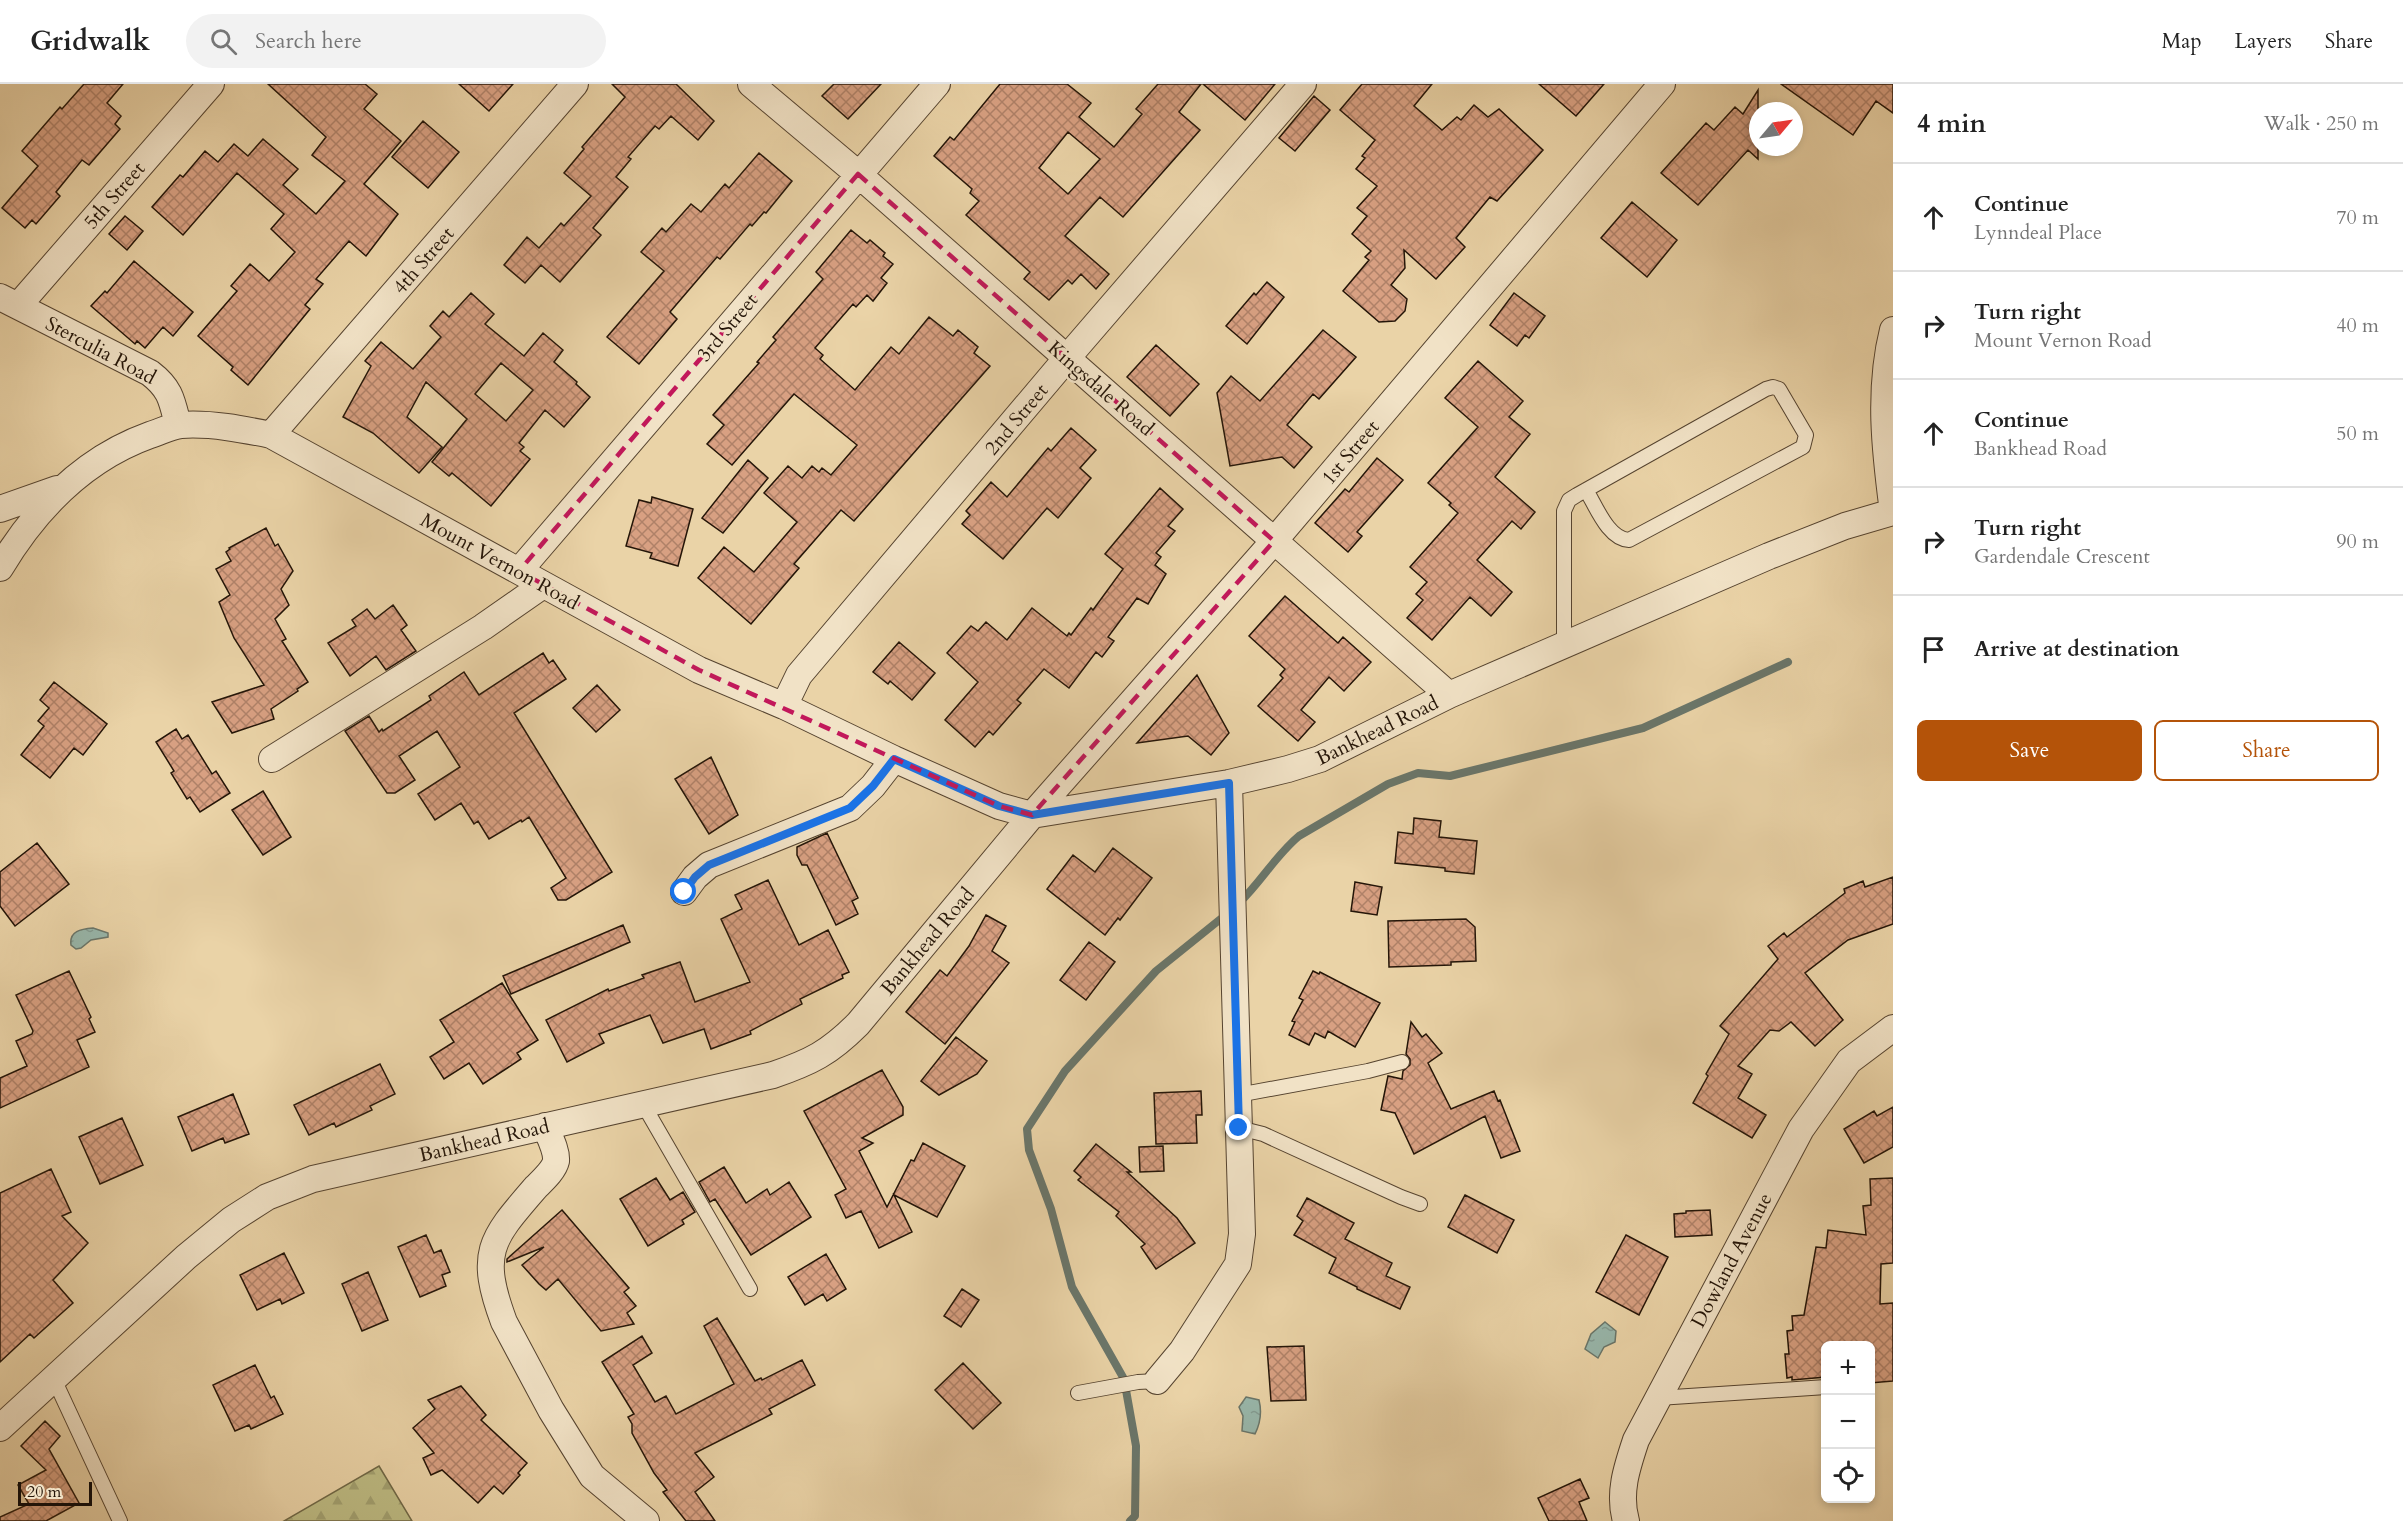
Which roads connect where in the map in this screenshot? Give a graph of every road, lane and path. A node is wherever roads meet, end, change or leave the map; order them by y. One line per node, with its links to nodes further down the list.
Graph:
1 (211, 84): 8 (street, 5th Street)
2 (575, 84): 12 (street, 4th Street)
3 (752, 84): 7 (street, Kingsdale Road)
4 (937, 84): 7 (street, 3rd Street)
5 (1303, 84): 10 (street, 2nd Street)
6 (1662, 84): 17 (street, 1st Street)
7 (858, 174): 10 (street, Kingsdale Road); 19 (street, 3rd Street)
8 (9, 301): 11 (street, Sterculia Road)
9 (1893, 330): 16 (street)
10 (1067, 358): 17 (street, Kingsdale Road); 23 (street, 2nd Street)
11 (178, 425): 12 (street, Mount Vernon Road); 13 (street, Mount Vernon Road)
12 (271, 435): 19 (street, Mount Vernon Road)
13 (63, 486): 15 (street); 18 (street, Mount Vernon Road)
14 (1586, 490): 14 (lane); 21 (lane)
15 (0, 509)
16 (1893, 512): 21 (street, Bankhead Road)
17 (1274, 541): 22 (street, Kingsdale Road); 27 (street, 1st Street)
18 (0, 568)
19 (519, 571): 20 (street, Mount Vernon Road)
20 (543, 585): 23 (street, Mount Vernon Road); 24 (street)
21 (1564, 645): 22 (street, Bankhead Road)
22 (1449, 695): 26 (street, Bankhead Road)
23 (784, 706): 25 (street, Mount Vernon Road)
24 (272, 759)
25 (894, 759): 27 (street, Mount Vernon Road); 28 (street)
26 (1229, 783): 27 (street, Bankhead Road); 31 (street)
27 (1032, 815): 32 (street, Bankhead Road)
28 (684, 892)
29 (1893, 1028): 41 (street, Dowland Avenue)
30 (1402, 1062): 31 (lane)
31 (1238, 1095): 34 (street)
32 (644, 1104): 33 (street, Bankhead Road); 36 (lane)
33 (545, 1126): 37 (street, Bankhead Road); 44 (street)
34 (1239, 1128): 35 (lane); 38 (street)
35 (1420, 1204)
36 (750, 1289)
37 (54, 1379): 42 (street, Bankhead Road); 43 (lane)
38 (1148, 1382): 40 (lane)
39 (1821, 1387): 41 (lane)
40 (1078, 1393)
41 (1658, 1398): 45 (street, Dowland Avenue)
42 (0, 1428)
43 (120, 1521)
44 (646, 1521)
45 (1626, 1521)

